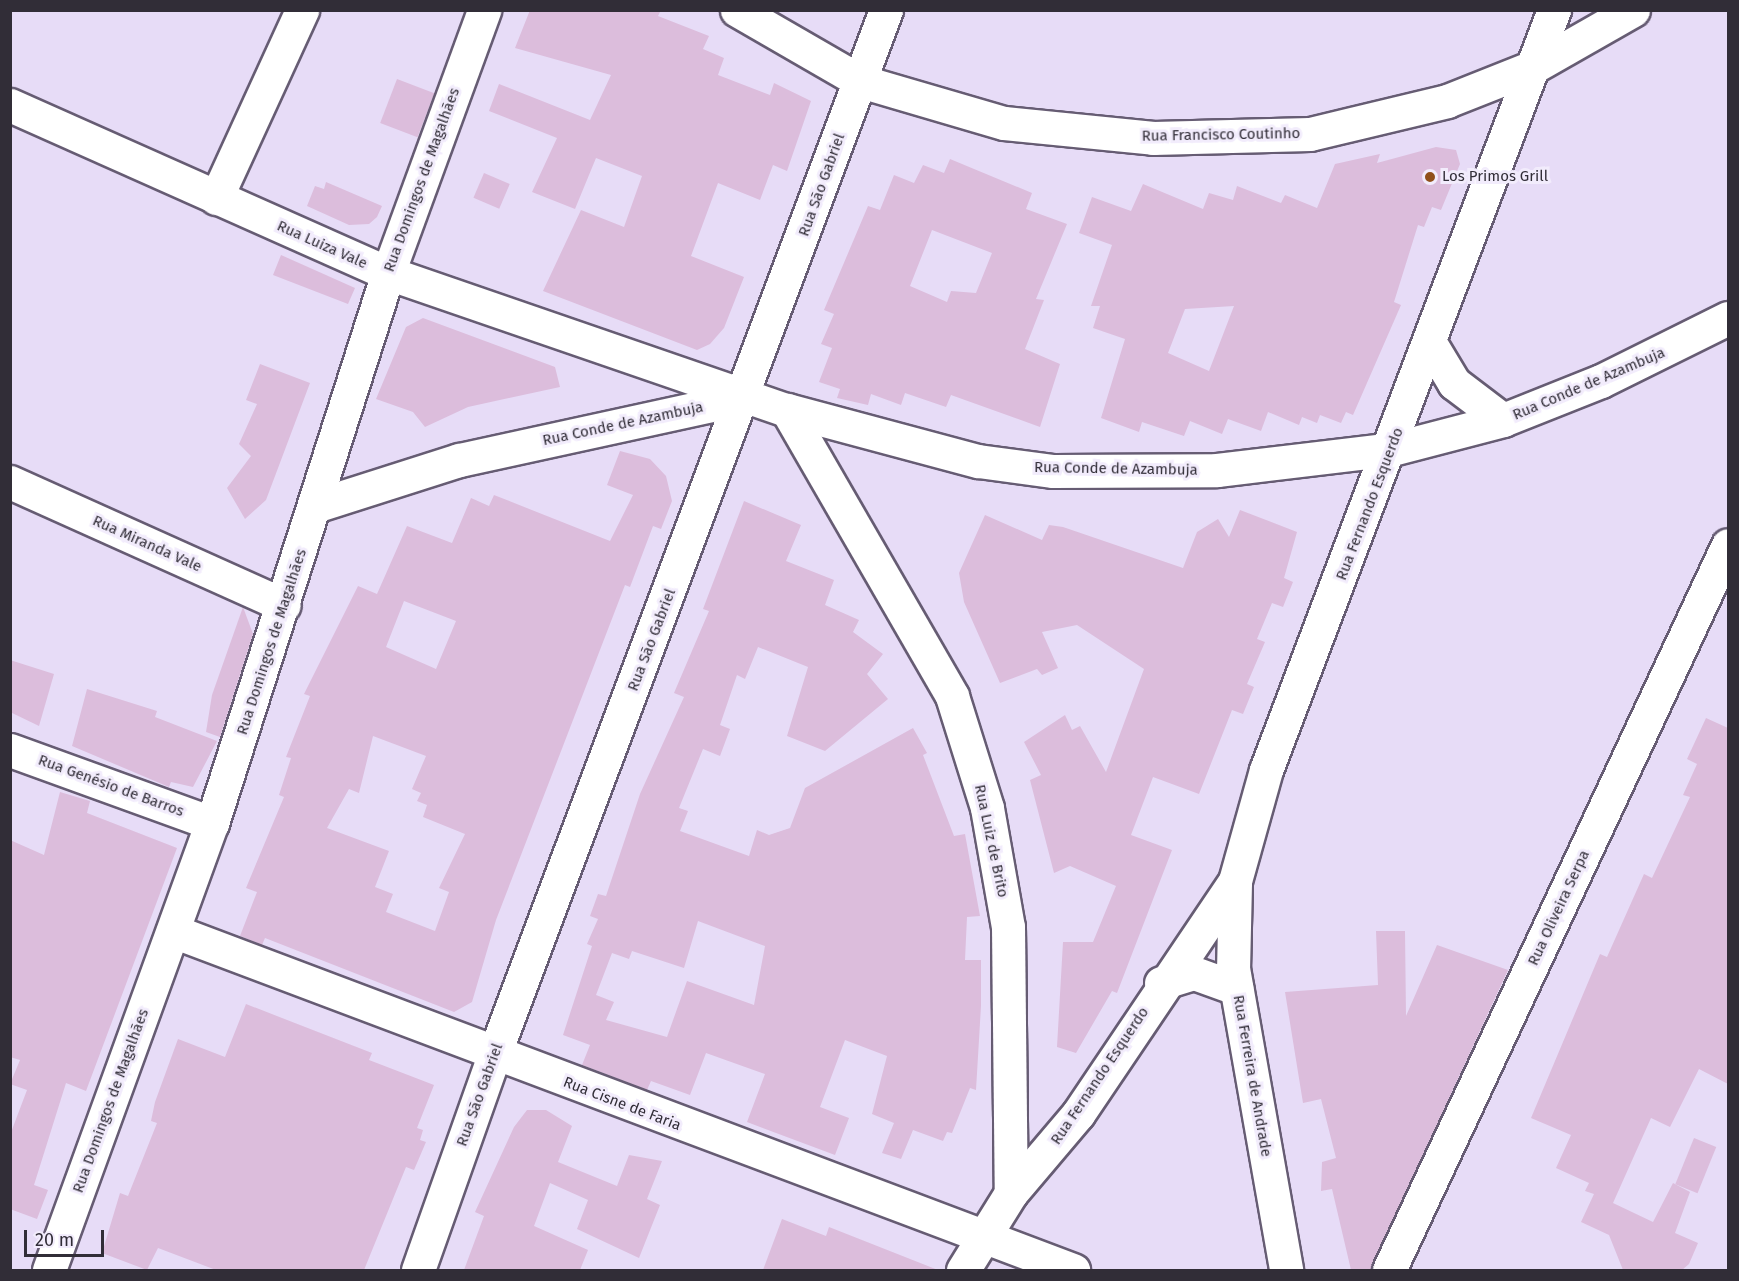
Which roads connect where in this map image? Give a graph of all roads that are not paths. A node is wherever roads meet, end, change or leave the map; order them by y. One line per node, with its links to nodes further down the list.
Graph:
1 (303, 10): 10 (street)
2 (484, 10): 11 (street, Rua Domingos de Magalhães)
3 (737, 10): 8 (street, Rua Francisco Coutinho)
4 (886, 10): 8 (street, Rua São Gabriel)
5 (1554, 10): 7 (street, Rua Fernando Esquerdo)
6 (1633, 10): 7 (street, Rua Francisco Coutinho)
7 (1533, 67): 8 (street, Rua Francisco Coutinho); 13 (street, Rua Fernando Esquerdo)
8 (860, 81): 14 (street, Rua São Gabriel)
9 (10, 105): 10 (street, Rua Luiza Vale)
10 (216, 198): 11 (street, Rua Luiza Vale)
11 (388, 273): 14 (street, Rua Luiza Vale); 19 (street, Rua Domingos de Magalhães)
12 (1728, 318): 16 (street, Rua Conde de Azambuja)
13 (1430, 343): 16 (street); 17 (street, Rua Fernando Esquerdo)
14 (744, 398): 15 (street, Rua Conde de Azambuja); 19 (street, Rua Conde de Azambuja); 28 (street, Rua São Gabriel)
15 (787, 410): 17 (street, Rua Conde de Azambuja); 29 (street, Rua Luiz de Brito)
16 (1503, 420): 17 (street, Rua Conde de Azambuja)
17 (1392, 450): 24 (street, Rua Fernando Esquerdo)
18 (10, 482): 21 (street, Rua Miranda Vale)
19 (318, 505): 21 (street, Rua Domingos de Magalhães)
20 (1728, 545): 36 (street, Rua Oliveira Serpa)
21 (284, 605): 23 (street, Rua Domingos de Magalhães)
22 (10, 750): 23 (street, Rua Genésio de Barros)
23 (212, 823): 25 (street, Rua Domingos de Magalhães)
24 (1235, 881): 26 (street, Rua Fernando Esquerdo); 27 (street, Rua Ferreira de Andrade)
25 (173, 931): 28 (street, Rua Cisne de Faria); 31 (street, Rua Domingos de Magalhães)
26 (1161, 983): 27 (street); 29 (street, Rua Fernando Esquerdo)
27 (1236, 988): 35 (street, Rua Ferreira de Andrade)
28 (494, 1055): 30 (street, Rua Cisne de Faria); 32 (street, Rua São Gabriel)
29 (1011, 1193): 30 (street)
30 (983, 1240): 33 (street); 34 (street, Rua Cisne de Faria)
31 (49, 1270)
32 (418, 1270)
33 (963, 1270)
34 (1073, 1270)
35 (1286, 1270)
36 (1389, 1270)

